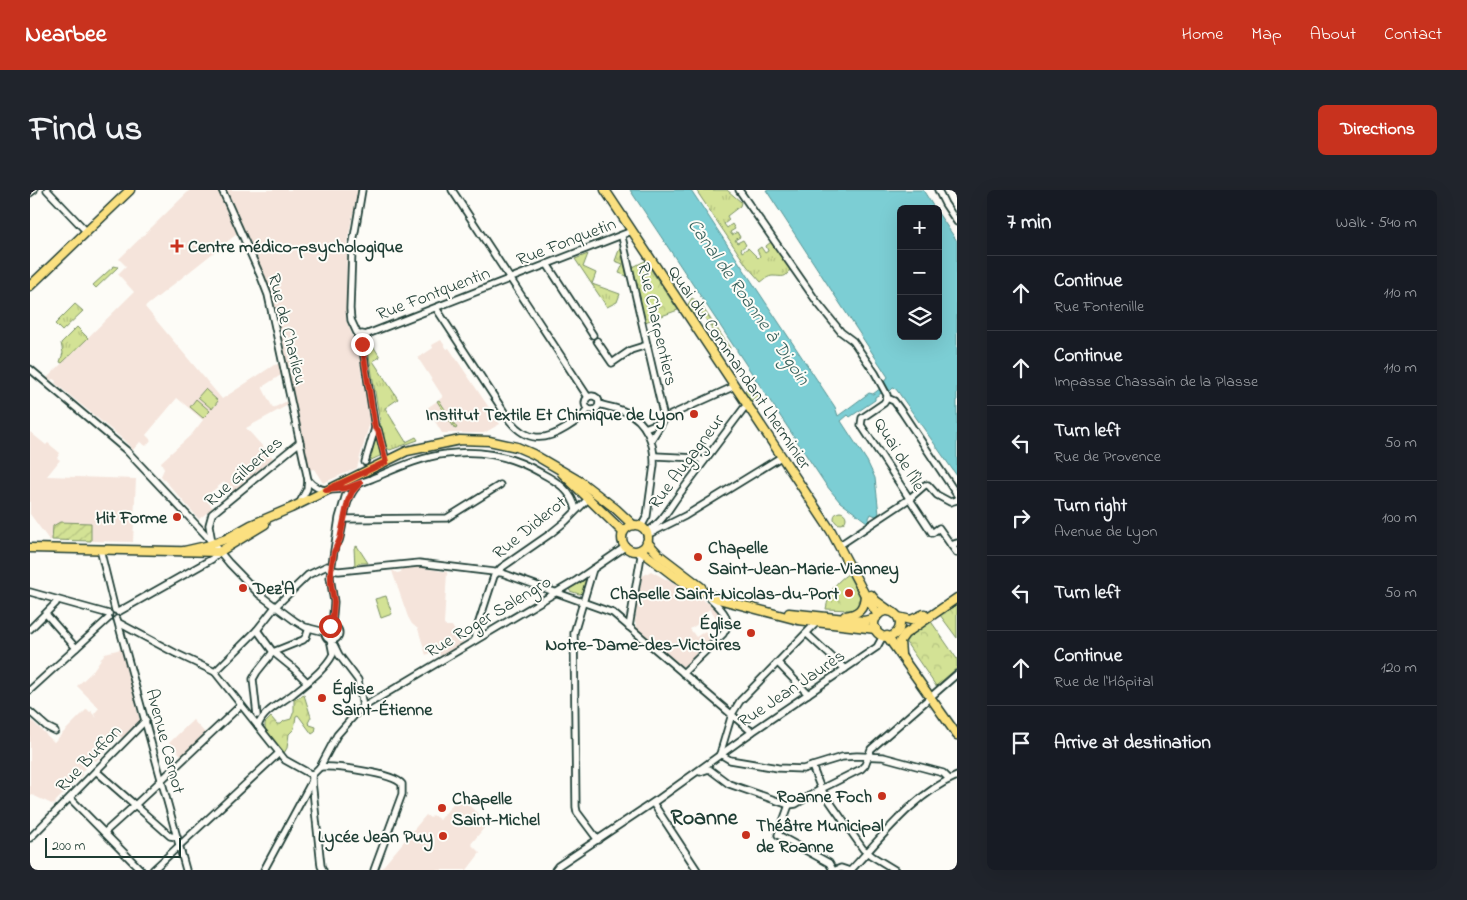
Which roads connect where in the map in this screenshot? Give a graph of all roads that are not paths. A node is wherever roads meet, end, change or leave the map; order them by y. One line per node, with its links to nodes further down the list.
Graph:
1 (34, 190): 10 (street)
2 (47, 190): 12 (street)
3 (130, 190): 12 (main road)
4 (222, 190): 34 (street, Rue de Charlieu)
5 (362, 190): 19 (street)
6 (452, 190): 16 (street)
7 (605, 190): 13 (main road, Quai du Commandant Lherminier)
8 (739, 190): 25 (street)
9 (938, 190): 11 (street)
10 (30, 193)
11 (957, 222)
12 (86, 231): 17 (main road)
13 (632, 232): 14 (street, Rue Fonquetin); 24 (main road, Quai du Commandant Lherminier)
14 (622, 237): 15 (street, Rue Fonquetin); 22 (street, Rue Charpentiers)
15 (547, 264): 16 (street, Rue Fonquetin); 22 (street)
16 (510, 279): 18 (street, Rue Fontquentin); 26 (street)
17 (30, 286)
18 (436, 308): 20 (street, Rue Fontquentin); 29 (street)
19 (358, 335): 20 (street); 21 (street)
20 (366, 335): 21 (street)
21 (362, 344): 31 (street)
22 (647, 345): 30 (street, Rue Charpentiers)
23 (30, 369): 56 (street)
24 (735, 386): 28 (main road, Quai du Commandant Lherminier); 30 (street)
25 (886, 395): 46 (street); 48 (street, Quai de l'Île)
26 (588, 397): 27 (street); 29 (street)
27 (599, 404): 29 (street); 32 (street)
28 (748, 406): 36 (main road, Quai du Commandant Lherminier); 37 (street, Rue Augagneur)
29 (588, 409)
30 (663, 420): 32 (street); 33 (street)
31 (375, 428): 38 (street); 39 (street)
32 (646, 428): 33 (street)
33 (651, 440): 35 (street)
34 (300, 442): 41 (street, Rue de Charlieu); 56 (street, Rue Gilbertes)
35 (655, 456): 37 (street); 55 (street)
36 (782, 457): 55 (street); 58 (main road, Quai du Commandant Lherminier)
37 (704, 461): 55 (street, Rue Augagneur)
38 (364, 462)
39 (386, 462): 40 (main road); 44 (main road)
40 (552, 463): 47 (main road); 55 (main road)
41 (308, 480): 44 (street); 50 (street)
42 (360, 483): 44 (street); 51 (street); 52 (street)
43 (500, 485): 52 (street)
44 (326, 490): 50 (main road)
45 (346, 494): 67 (street)
46 (957, 494)
47 (589, 498): 51 (street, Rue Diderot); 54 (main road)
48 (909, 499): 49 (street); 57 (street, Quai de l'Île); 58 (street)
49 (957, 500)
50 (295, 506): 53 (main road); 59 (main road)
51 (576, 510): 73 (street, Rue Diderot)
52 (343, 519): 67 (street)
53 (264, 521): 56 (main road); 66 (street)
54 (623, 532): 55 (main road); 60 (main road)
55 (643, 532): 64 (main road); 83 (main road)
56 (213, 544): 63 (main road); 65 (street); 66 (street)
57 (954, 544): 68 (street)
58 (840, 545): 70 (main road, Quai du Commandant Lherminier)
59 (230, 546): 66 (main road); 69 (street)
60 (626, 547): 64 (main road); 72 (street, Rue Roger Salengro)
61 (30, 548): 62 (main road)
62 (100, 549): 63 (main road); 89 (street, Avenue Carnot)
63 (184, 550): 65 (main road)
64 (638, 550): 77 (main road); 96 (street)
65 (195, 552): 66 (main road)
66 (220, 552): 69 (street); 89 (street)
67 (334, 552): 71 (street)
68 (957, 554)
69 (227, 561): 82 (street)
70 (849, 562): 78 (main road, Quai du Commandant Lherminier); 85 (main road, Quai du Commandant Lherminier)
71 (329, 568): 73 (street); 82 (street); 95 (street)
72 (593, 569): 75 (street, Rue Roger Salengro); 81 (street)
73 (497, 572): 75 (street); 108 (street, Rue Diderot)
74 (30, 592): 80 (street)
75 (556, 592): 81 (street); 108 (street, Rue Roger Salengro)
76 (957, 592): 84 (main road)
77 (706, 594): 83 (main road); 116 (street)
78 (865, 595): 90 (main road, Quai du Commandant Lherminier); 91 (main road)
79 (957, 598): 84 (main road)
80 (57, 600): 87 (street); 89 (street)
81 (584, 602): 96 (street); 154 (street)
82 (275, 607): 97 (street); 101 (street)
83 (746, 607): 86 (main road)
84 (939, 607): 88 (main road)
85 (890, 611): 90 (main road); 92 (main road)
86 (767, 612): 91 (main road); 93 (main road)
87 (46, 614): 98 (street); 109 (street)
88 (928, 614): 92 (main road); 94 (main road)
89 (115, 616): 99 (street); 104 (street, Avenue Carnot); 109 (street)
90 (877, 616): 91 (main road); 100 (main road)
91 (840, 617)
92 (898, 617): 102 (main road)
93 (816, 623): 100 (main road); 105 (street)
94 (916, 625): 102 (main road); 111 (main road)
95 (332, 626): 103 (street); 107 (street)
96 (629, 627): 116 (street)
97 (309, 628): 103 (street); 110 (street)
98 (30, 629)
99 (132, 629): 104 (street); 115 (street)
100 (876, 629): 106 (main road)
101 (257, 630): 110 (street); 115 (street)
102 (897, 631): 106 (main road); 111 (main road)
103 (326, 632): 107 (street)
104 (122, 633): 130 (street, Avenue Carnot)
105 (807, 634): 113 (street); 114 (street)
106 (885, 636): 111 (main road); 114 (street, Rue Jean Jaurès)
107 (332, 639): 112 (street)
108 (475, 640): 125 (street, Rue Roger Salengro)
109 (76, 648): 120 (street)
110 (273, 652): 119 (street); 129 (street)
111 (900, 653): 123 (main road)
112 (336, 655): 119 (street); 125 (street)
113 (778, 662): 122 (street); 128 (street)
114 (845, 669): 122 (street, Rue Jean Jaurès)
115 (215, 672): 124 (street)
116 (683, 673): 128 (street)
117 (957, 674): 123 (street)
118 (30, 680): 120 (street)
119 (308, 682): 129 (street)
120 (37, 684): 121 (street)
121 (30, 690)
122 (808, 694): 133 (street, Rue Jean Jaurès)
123 (930, 697): 134 (main road); 137 (street)
124 (241, 705): 127 (street); 145 (street)
125 (363, 707): 140 (street, Rue Roger Salengro)
126 (30, 712): 132 (street)
127 (247, 713): 129 (street); 131 (street)
128 (732, 714): 133 (street); 136 (street)
129 (260, 715): 131 (street)
130 (146, 720): 141 (street, Rue Buffon); 145 (street, Avenue Carnot)
131 (258, 726): 135 (street)
132 (55, 731)
133 (752, 732): 136 (street, Rue Jean Jaurès)
134 (957, 735)
135 (278, 753): 144 (street); 155 (street)
136 (720, 754): 138 (street, Rue Jean Jaurès); 139 (street)
137 (868, 757): 139 (street); 143 (street); 146 (street)
138 (711, 761): 142 (street); 148 (street, Rue Jean Jaurès)
139 (812, 766): 146 (street)
140 (320, 767): 144 (street, Rue Roger Salengro); 162 (street)
141 (96, 771): 147 (street, Rue Buffon); 149 (street)
142 (711, 771): 148 (street, Rue Jean Jaurès); 150 (street)
143 (955, 777): 156 (street)
144 (312, 778): 160 (street, Rue Roger Salengro); 161 (street)
145 (161, 780): 149 (street); 152 (street, Avenue Carnot)
146 (821, 789): 150 (street); 156 (street)
147 (70, 798): 151 (street); 153 (street, Rue Buffon)
148 (652, 802): 154 (street, Rue Jean Jaurès); 164 (street)
149 (135, 805): 151 (street); 152 (street)
150 (789, 805): 165 (street)
151 (105, 832): 157 (street)
152 (177, 837): 155 (street, Avenue Carnot)
153 (30, 838)
154 (598, 840): 163 (street, Rue Jean Jaurès)
155 (180, 845): 158 (street); 159 (street, Avenue Carnot)
156 (867, 852): 166 (street); 167 (street)
157 (141, 870)
158 (153, 870)
159 (186, 870)
160 (264, 870)
161 (323, 870)
162 (374, 870)
163 (555, 870)
164 (697, 870)
165 (834, 870): 166 (street)
166 (849, 870)
167 (895, 870)

